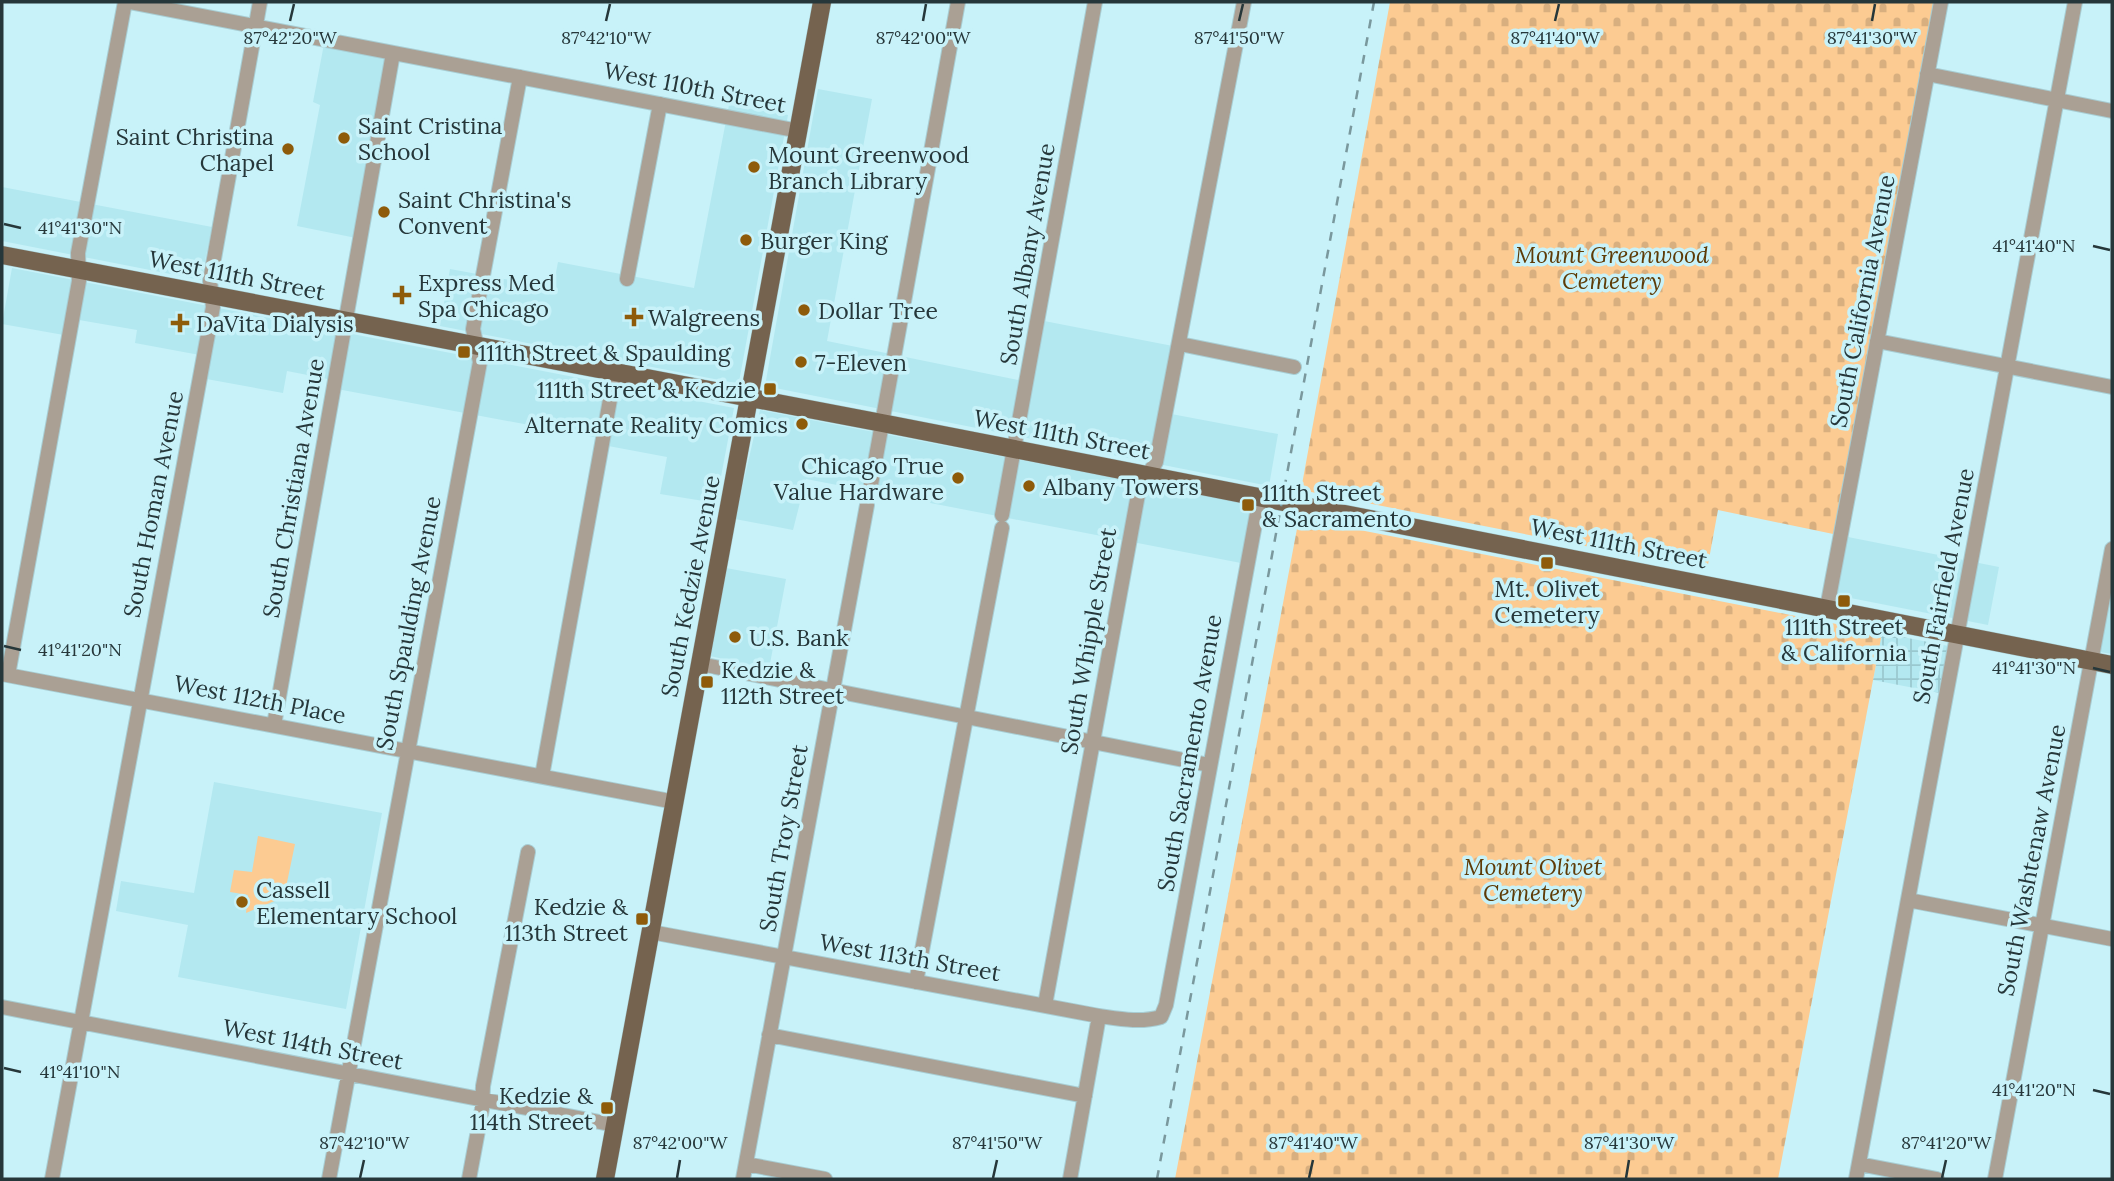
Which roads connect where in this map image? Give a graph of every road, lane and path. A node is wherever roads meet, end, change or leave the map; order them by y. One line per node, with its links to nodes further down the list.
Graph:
1 (127, 2): 9 (street, West 110th Street); 18 (street)
2 (260, 2): 9 (street, South Homan Avenue)
3 (822, 2): 16 (main road, South Kedzie Avenue)
4 (958, 2): 30 (street)
5 (1096, 2): 31 (street, South Albany Avenue)
6 (1244, 2): 23 (street, South Whipple Street)
7 (1941, 2): 11 (street, South California Avenue)
8 (2075, 2): 13 (street, South Fairfield Avenue)
9 (256, 26): 10 (street, West 110th Street); 20 (street, South Homan Avenue)
10 (393, 52): 12 (street, West 110th Street); 21 (street, South Christiana Avenue)
11 (1927, 75): 13 (street); 22 (street, South California Avenue)
12 (520, 77): 14 (street, West 110th Street); 24 (street, South Spaulding Avenue)
13 (2057, 100): 15 (street); 25 (street, South Fairfield Avenue)
14 (660, 104): 16 (street, West 110th Street); 19 (street)
15 (2112, 111)
16 (799, 131): 29 (main road, South Kedzie Avenue)
17 (2, 255): 18 (main road, West 111th Street)
18 (79, 269): 20 (main road, West 111th Street); 42 (street)
19 (626, 279)
20 (211, 295): 21 (main road, West 111th Street); 44 (street, South Homan Avenue)
21 (346, 320): 24 (main road, West 111th Street); 46 (street, South Christiana Avenue)
22 (1877, 341): 25 (street); 37 (street, South California Avenue)
23 (1180, 344): 26 (street); 32 (street, South Whipple Street)
24 (478, 346): 27 (main road, West 111th Street); 48 (street, South Spaulding Avenue)
25 (2007, 366): 28 (street); 38 (street, South Fairfield Avenue)
26 (1294, 367)
27 (615, 372): 29 (main road, West 111th Street); 50 (street)
28 (2112, 387)
29 (750, 398): 30 (main road, West 111th Street); 40 (main road, South Kedzie Avenue)
30 (882, 423): 31 (main road, West 111th Street); 33 (street)
31 (1015, 450): 32 (main road, West 111th Street); 45 (street, South Albany Avenue)
32 (1147, 476): 34 (main road, West 111th Street); 47 (street, South Whipple Street)
33 (870, 490)
34 (1259, 497): 37 (main road, West 111th Street); 49 (street, South Sacramento Avenue)
35 (867, 505): 43 (street, South Troy Street)
36 (2112, 549): 39 (street, South Washtenaw Avenue)
37 (1827, 608): 38 (main road, West 111th Street)
38 (1957, 634): 39 (main road, West 111th Street); 53 (street, South Fairfield Avenue)
39 (2092, 660): 41 (main road, West 111th Street); 54 (street, South Washtenaw Avenue)
40 (700, 664): 43 (street); 51 (main road, South Kedzie Avenue)
41 (2112, 664)
42 (5, 674): 44 (street, West 112th Place)
43 (833, 691): 45 (street); 57 (street, South Troy Street)
44 (140, 699): 46 (street, West 112th Place); 63 (street, South Homan Avenue)
45 (965, 717): 47 (street); 58 (street, South Albany Avenue)
46 (274, 725): 48 (street, West 112th Place)
47 (1093, 742): 49 (street); 59 (street, South Whipple Street)
48 (407, 751): 50 (street, West 112th Place); 65 (street, South Spaulding Avenue)
49 (1209, 765): 62 (street, South Sacramento Avenue)
50 (541, 776): 51 (street, West 112th Place)
51 (675, 802): 55 (main road, South Kedzie Avenue)
52 (528, 852): 67 (street)
53 (1908, 900): 54 (street); 70 (street, South Fairfield Avenue)
54 (2042, 926): 56 (street); 80 (street, South Washtenaw Avenue)
55 (651, 932): 57 (street, West 113th Street); 68 (main road, South Kedzie Avenue)
56 (2112, 939)
57 (784, 957): 58 (street, West 113th Street); 64 (street, South Troy Street)
58 (916, 982): 59 (street, West 113th Street)
59 (1045, 1005): 61 (street, West 113th Street)
60 (2, 1007): 63 (street, West 114th Street)
61 (1099, 1016): 62 (street, West 113th Street); 66 (street)
62 (1161, 1017)
63 (81, 1023): 65 (street, West 114th Street); 71 (street, South Homan Avenue)
64 (769, 1035): 66 (street); 69 (street, South Troy Street)
65 (349, 1074): 67 (street, West 114th Street); 72 (street, South Spaulding Avenue)
66 (1085, 1096): 77 (street)
67 (483, 1099): 68 (street, West 114th Street); 73 (street)
68 (615, 1125): 74 (main road, South Kedzie Avenue)
69 (746, 1164): 75 (street, South Troy Street); 76 (street)
70 (1859, 1164): 78 (street, South Fairfield Avenue); 79 (street)
71 (52, 1179)
72 (329, 1179)
73 (469, 1179)
74 (605, 1179)
75 (743, 1179)
76 (825, 1179)
77 (1070, 1179)
78 (1856, 1179)
79 (1937, 1179)
80 (1995, 1179)

